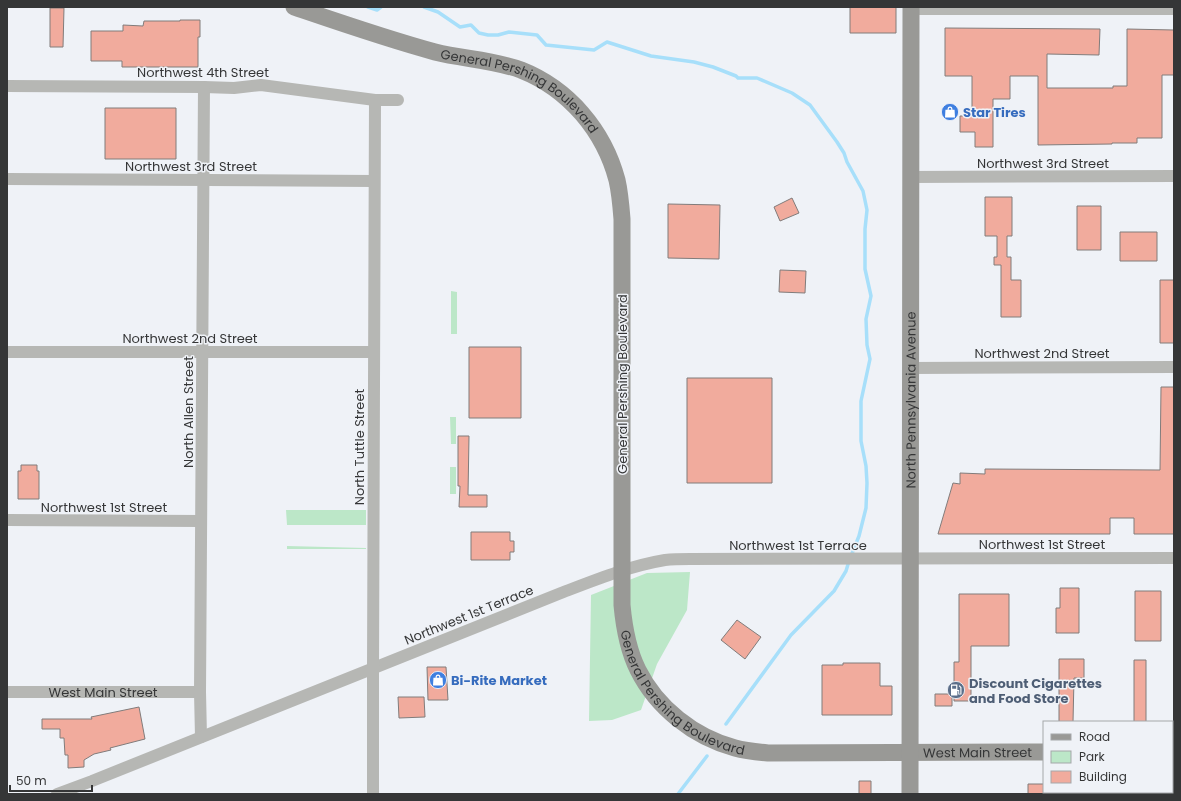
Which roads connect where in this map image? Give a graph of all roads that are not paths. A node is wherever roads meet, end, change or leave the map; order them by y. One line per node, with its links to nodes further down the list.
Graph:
1 (294, 7): 22 (main road, General Pershing Boulevard)
2 (912, 8): 3 (street); 9 (main road, North Pennsylvania Avenue)
3 (1174, 9)
4 (7, 86): 5 (street, Northwest 4th Street)
5 (204, 87): 6 (street, Northwest 4th Street); 11 (street, North Allen Street)
6 (374, 100): 7 (street, Northwest 4th Street); 12 (street, North Tuttle Street)
7 (398, 100)
8 (1174, 176): 9 (street, Northwest 3rd Street)
9 (911, 177): 17 (main road, North Pennsylvania Avenue)
10 (7, 179): 11 (street, Northwest 3rd Street)
11 (204, 180): 12 (street, Northwest 3rd Street); 14 (street, North Allen Street)
12 (374, 181): 15 (street, North Tuttle Street)
13 (7, 352): 14 (street, Northwest 2nd Street)
14 (202, 352): 15 (street, Northwest 2nd Street); 19 (street, North Allen Street)
15 (374, 352): 23 (street, North Tuttle Street)
16 (1174, 367): 17 (street, Northwest 2nd Street)
17 (910, 368): 21 (main road, North Pennsylvania Avenue)
18 (7, 520): 19 (street, Northwest 1st Street)
19 (201, 521): 25 (street, North Allen Street)
20 (1174, 558): 21 (street, Northwest 1st Street)
21 (910, 559): 22 (street, Northwest 1st Terrace); 27 (main road, North Pennsylvania Avenue)
22 (622, 571): 23 (street, Northwest 1st Terrace); 27 (main road, General Pershing Boulevard)
23 (373, 669): 26 (street, Northwest 1st Terrace); 30 (street, North Tuttle Street)
24 (7, 692): 25 (street, West Main Street)
25 (200, 692): 26 (street, North Allen Street)
26 (201, 737): 29 (street, Northwest 1st Terrace)
27 (910, 752): 28 (main road, West Main Street); 31 (main road, North Pennsylvania Avenue)
28 (1043, 752)
29 (57, 794)
30 (373, 794)
31 (910, 794)

